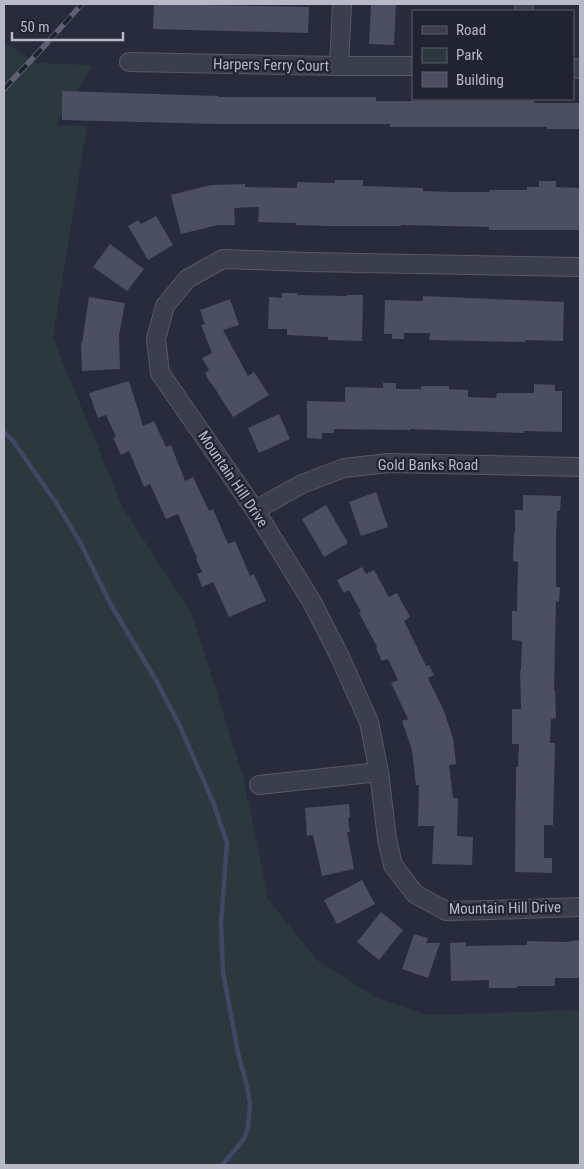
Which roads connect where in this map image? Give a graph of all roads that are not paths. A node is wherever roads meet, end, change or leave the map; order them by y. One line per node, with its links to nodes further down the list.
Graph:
1 (342, 4): 3 (street)
2 (129, 62): 3 (street, Harpers Ferry Court)
3 (339, 66): 4 (street, Harpers Ferry Court)
4 (412, 66)
5 (580, 267): 7 (street, Mountain Hill Drive)
6 (580, 467): 7 (street, Gold Banks Road)
7 (255, 510): 8 (street, Mountain Hill Drive)
8 (379, 772): 9 (street); 10 (street, Mountain Hill Drive)
9 (259, 785)
10 (580, 907)

